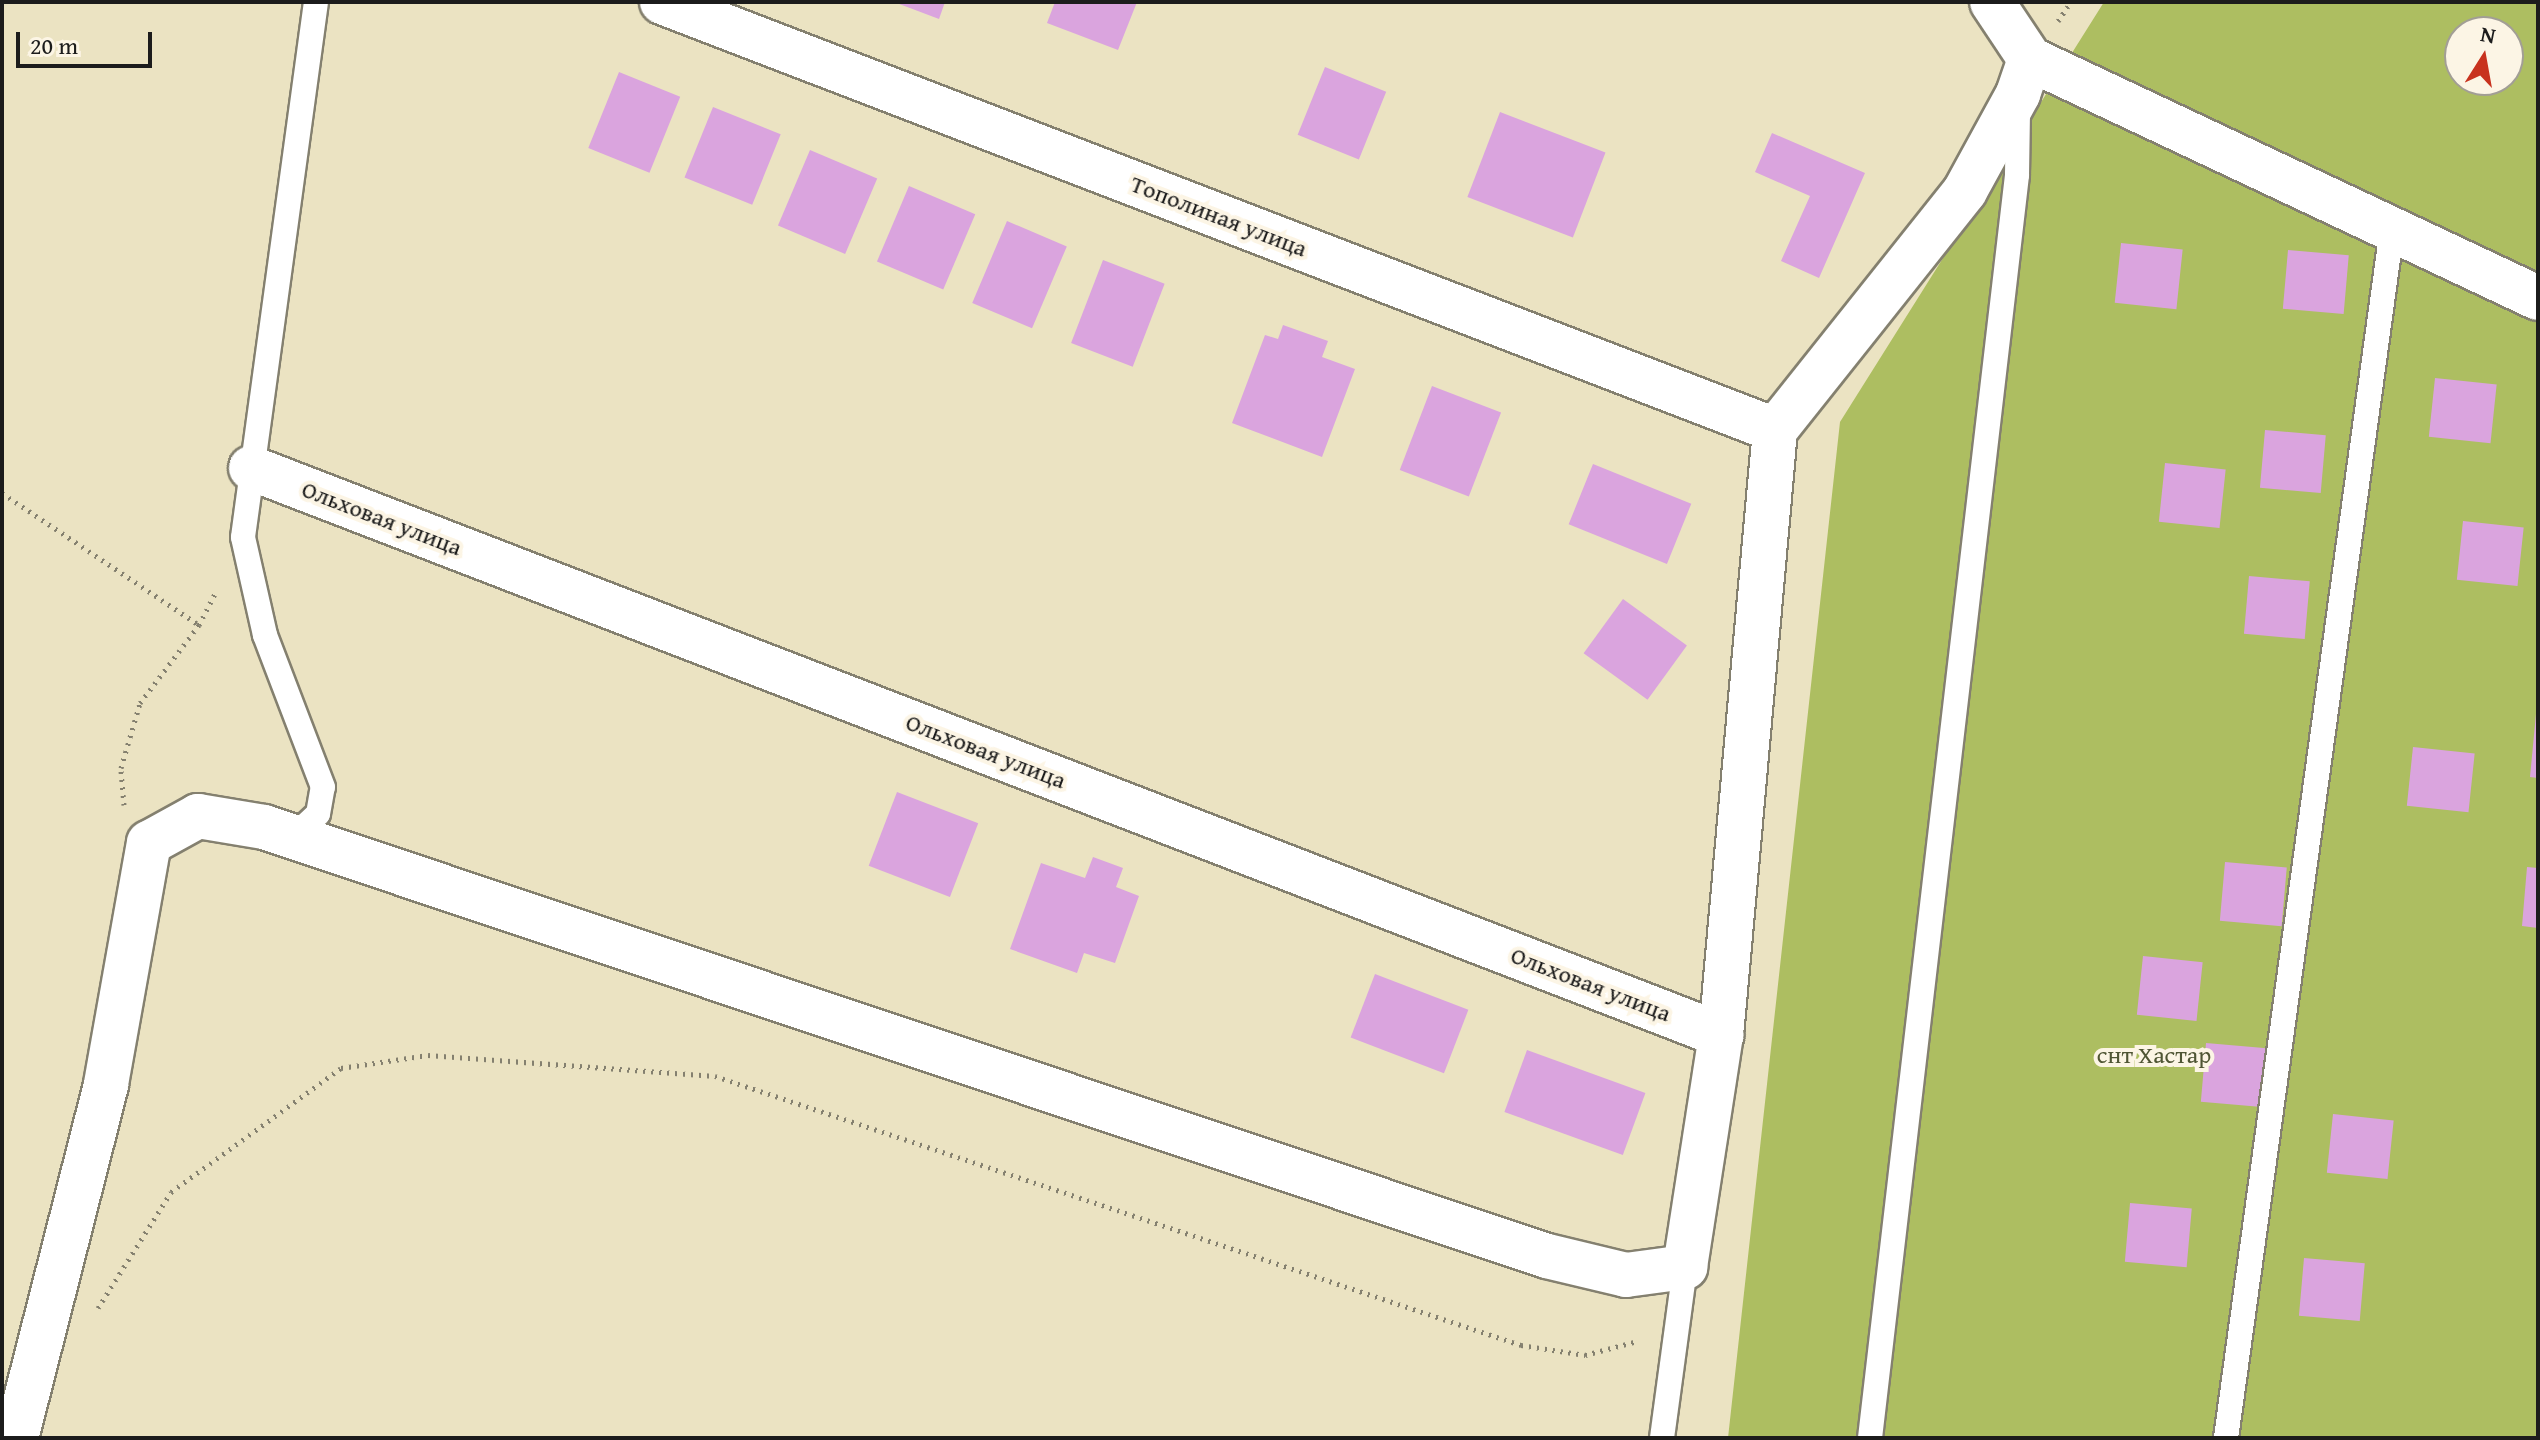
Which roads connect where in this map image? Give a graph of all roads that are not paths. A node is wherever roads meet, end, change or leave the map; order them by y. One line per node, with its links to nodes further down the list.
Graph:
1 (316, 2): 8 (lane)
2 (662, 2): 7 (street, Тополиная улица)
3 (1992, 2): 4 (street)
4 (2024, 77): 5 (street); 7 (street); 14 (lane)
5 (2392, 230): 6 (street); 15 (lane)
6 (2538, 298)
7 (1775, 430): 10 (street)
8 (251, 468): 9 (lane); 10 (street, Ольховая улица)
9 (293, 837): 11 (street); 12 (street)
10 (1721, 1035): 11 (street)
11 (1685, 1267): 13 (lane)
12 (16, 1438)
13 (1662, 1438)
14 (1870, 1438)
15 (2226, 1438)

